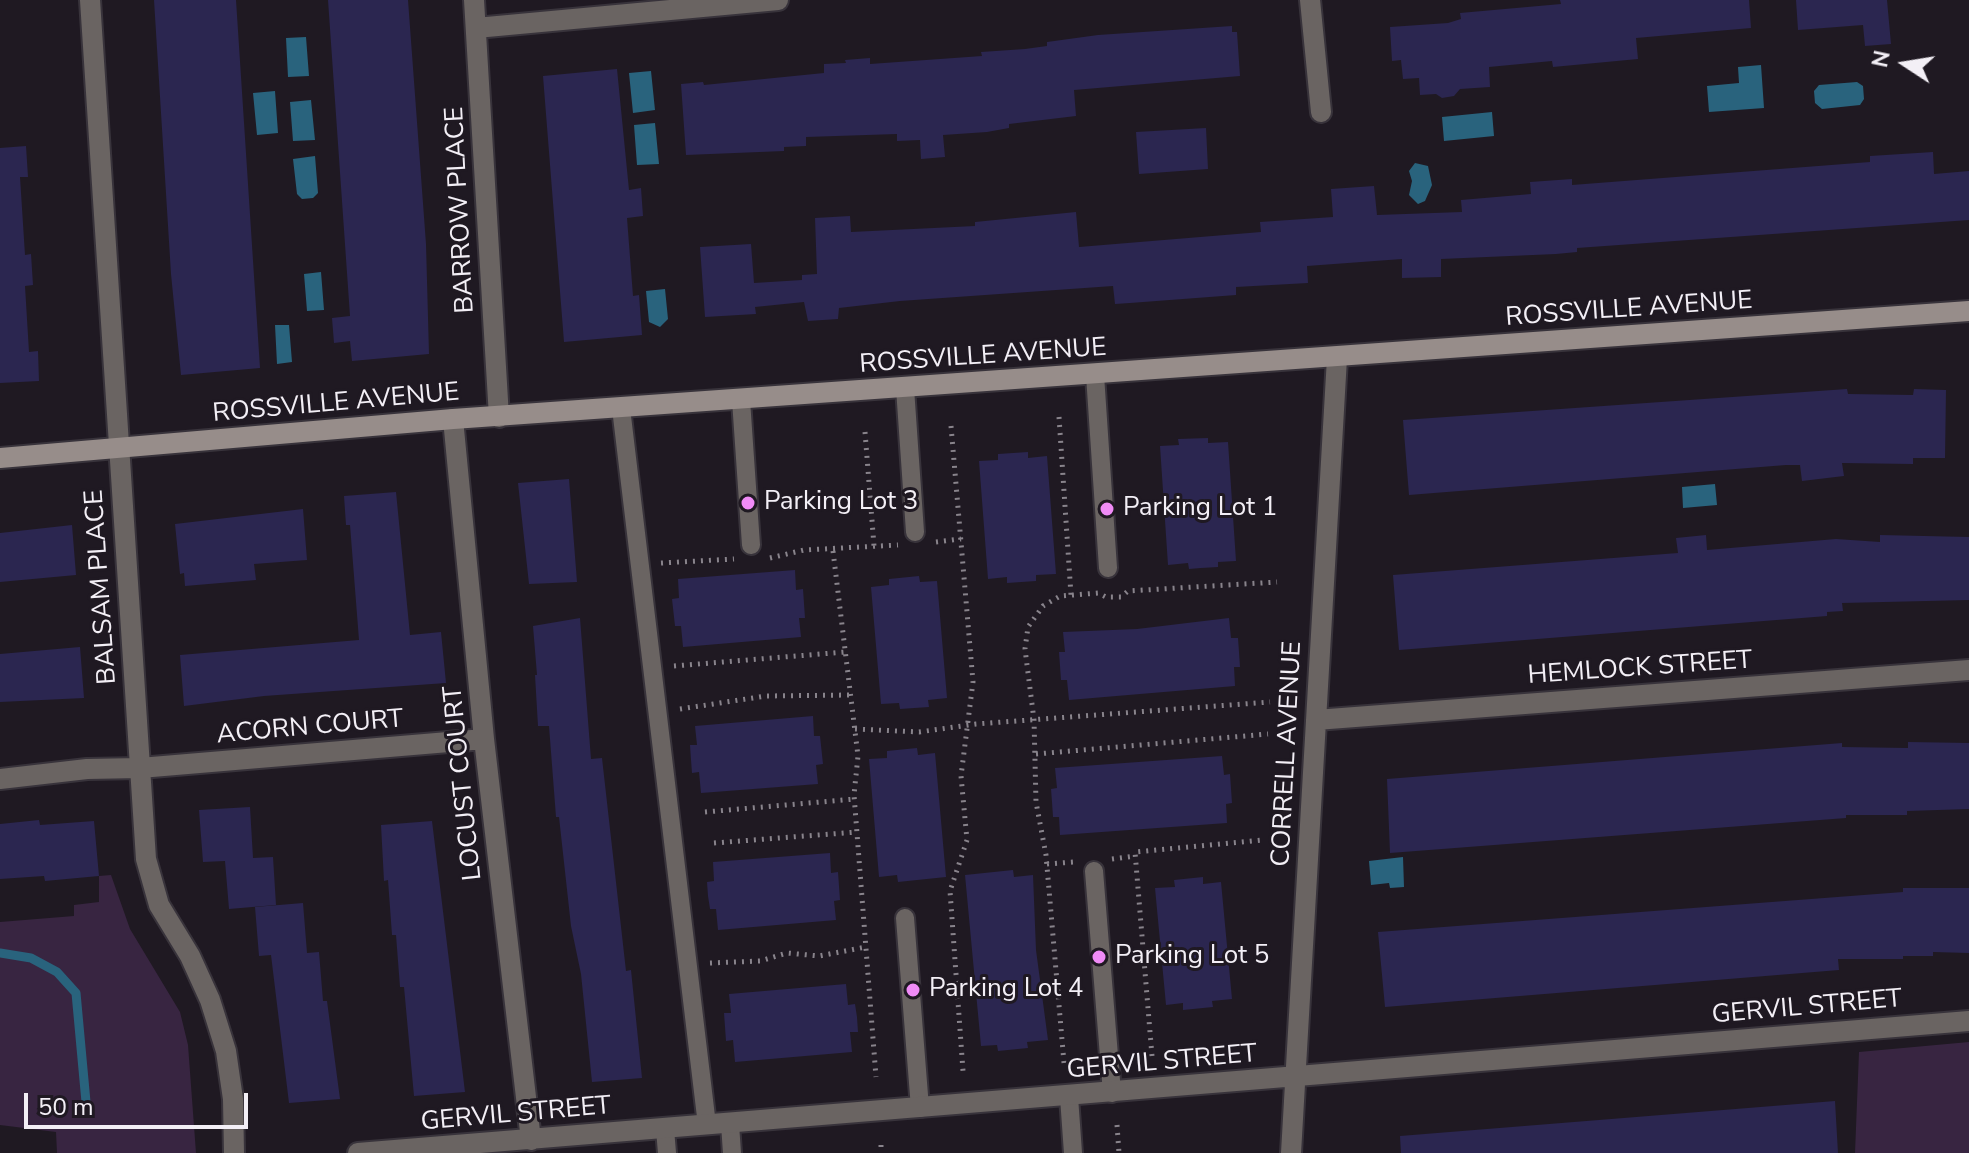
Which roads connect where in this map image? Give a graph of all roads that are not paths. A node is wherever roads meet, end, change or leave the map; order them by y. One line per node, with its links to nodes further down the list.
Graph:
1 (90, 0): 15 (street, BALSAM PLACE)
2 (474, 0): 5 (street, BARROW PLACE)
3 (778, 0): 5 (street)
4 (1310, 0): 6 (street)
5 (476, 28): 13 (street, BARROW PLACE)
6 (1321, 112)
7 (1969, 311): 8 (street, ROSSVILLE AVENUE)
8 (1337, 358): 9 (street, ROSSVILLE AVENUE); 21 (street, CORRELL AVENUE)
9 (1095, 375): 10 (street, ROSSVILLE AVENUE); 19 (lane)
10 (905, 388): 11 (street, ROSSVILLE AVENUE); 17 (lane)
11 (741, 400): 12 (street, ROSSVILLE AVENUE); 18 (lane)
12 (621, 408): 13 (street, ROSSVILLE AVENUE); 33 (lane)
13 (499, 417): 14 (street, ROSSVILLE AVENUE)
14 (453, 419): 15 (street, ROSSVILLE AVENUE); 22 (street, LOCUST COURT)
15 (119, 448): 16 (street, ROSSVILLE AVENUE); 23 (street, BALSAM PLACE)
16 (0, 458)
17 (915, 532)
18 (751, 545)
19 (1108, 568)
20 (1969, 670): 21 (street, HEMLOCK STREET)
21 (1316, 720): 28 (street, CORRELL AVENUE)
22 (484, 739): 23 (street, ACORN COURT); 35 (street, LOCUST COURT)
23 (140, 768): 24 (street, ACORN COURT); 36 (street, BALSAM PLACE)
24 (0, 779)
25 (1094, 871): 29 (lane)
26 (905, 918): 31 (lane)
27 (1969, 1021): 28 (street, GERVIL STREET)
28 (1295, 1078): 29 (street, GERVIL STREET); 41 (street, CORRELL AVENUE)
29 (1112, 1093): 30 (street, GERVIL STREET)
30 (1069, 1097): 31 (street, GERVIL STREET); 40 (lane)
31 (920, 1108): 32 (street, GERVIL STREET)
32 (730, 1124): 33 (street, GERVIL STREET); 39 (lane)
33 (707, 1125): 34 (street, GERVIL STREET)
34 (665, 1129): 35 (street, GERVIL STREET); 38 (lane)
35 (531, 1140): 37 (street, GERVIL STREET)
36 (234, 1153)
37 (358, 1153)
38 (667, 1153)
39 (732, 1153)
40 (1073, 1153)
41 (1291, 1153)

